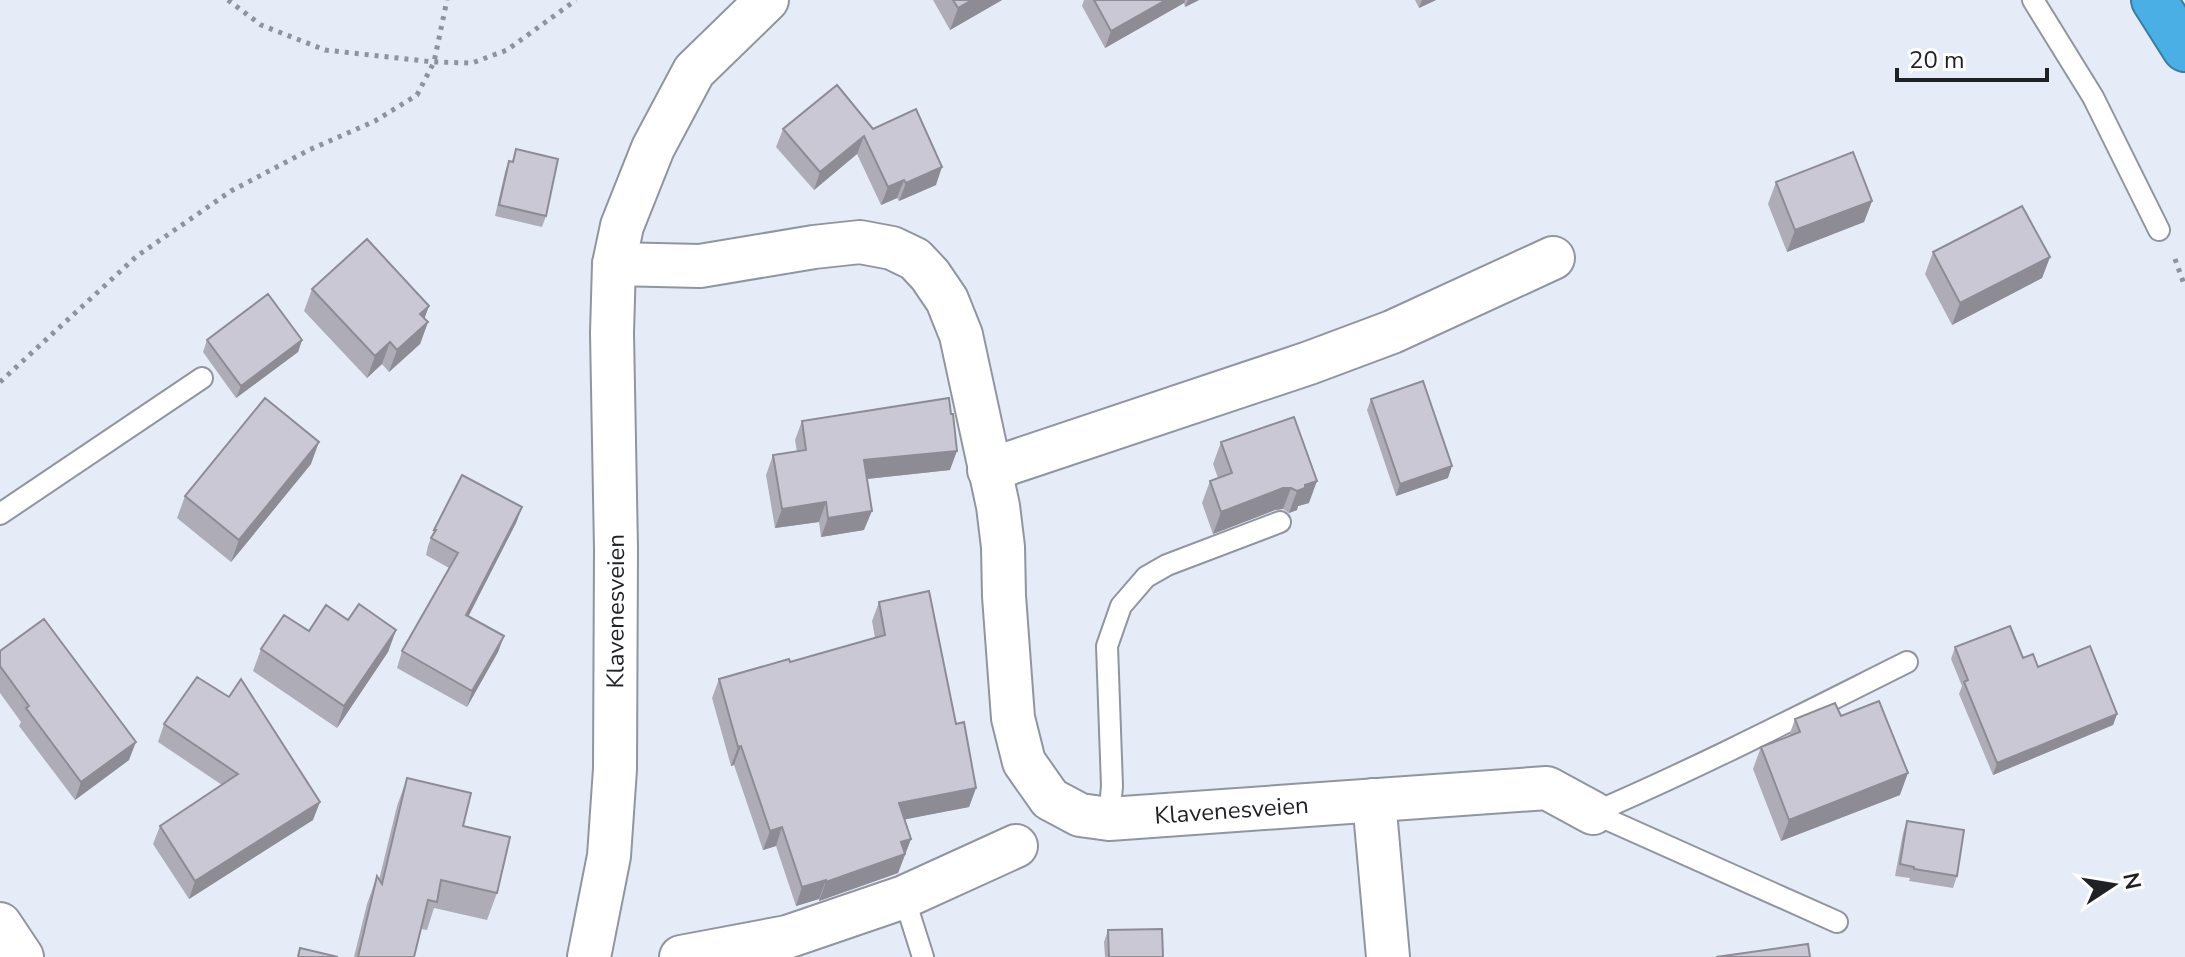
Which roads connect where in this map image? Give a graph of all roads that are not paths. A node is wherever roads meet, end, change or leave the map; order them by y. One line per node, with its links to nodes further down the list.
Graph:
1 (767, 0): 7 (street, Klavenesveien)
2 (2033, 0): 5 (lane)
3 (2154, 0): 4 (highway)
4 (2185, 49)
5 (2159, 230)
6 (1553, 258): 9 (street)
7 (614, 264): 9 (street, Klavenesveien); 21 (street, Klavenesveien)
8 (202, 378): 10 (lane)
9 (989, 470): 15 (street, Klavenesveien)
10 (0, 514)
11 (1280, 522): 15 (lane)
12 (1907, 662): 14 (lane)
13 (1374, 800): 14 (street, Klavenesveien); 15 (street, Klavenesveien); 24 (street)
14 (1593, 813): 18 (lane)
15 (1109, 819)
16 (1016, 846): 17 (street)
17 (904, 897): 22 (street); 23 (lane)
18 (1837, 922)
19 (0, 924): 20 (street)
20 (22, 957)
21 (589, 957)
22 (681, 957)
23 (923, 957)
24 (1388, 957)

